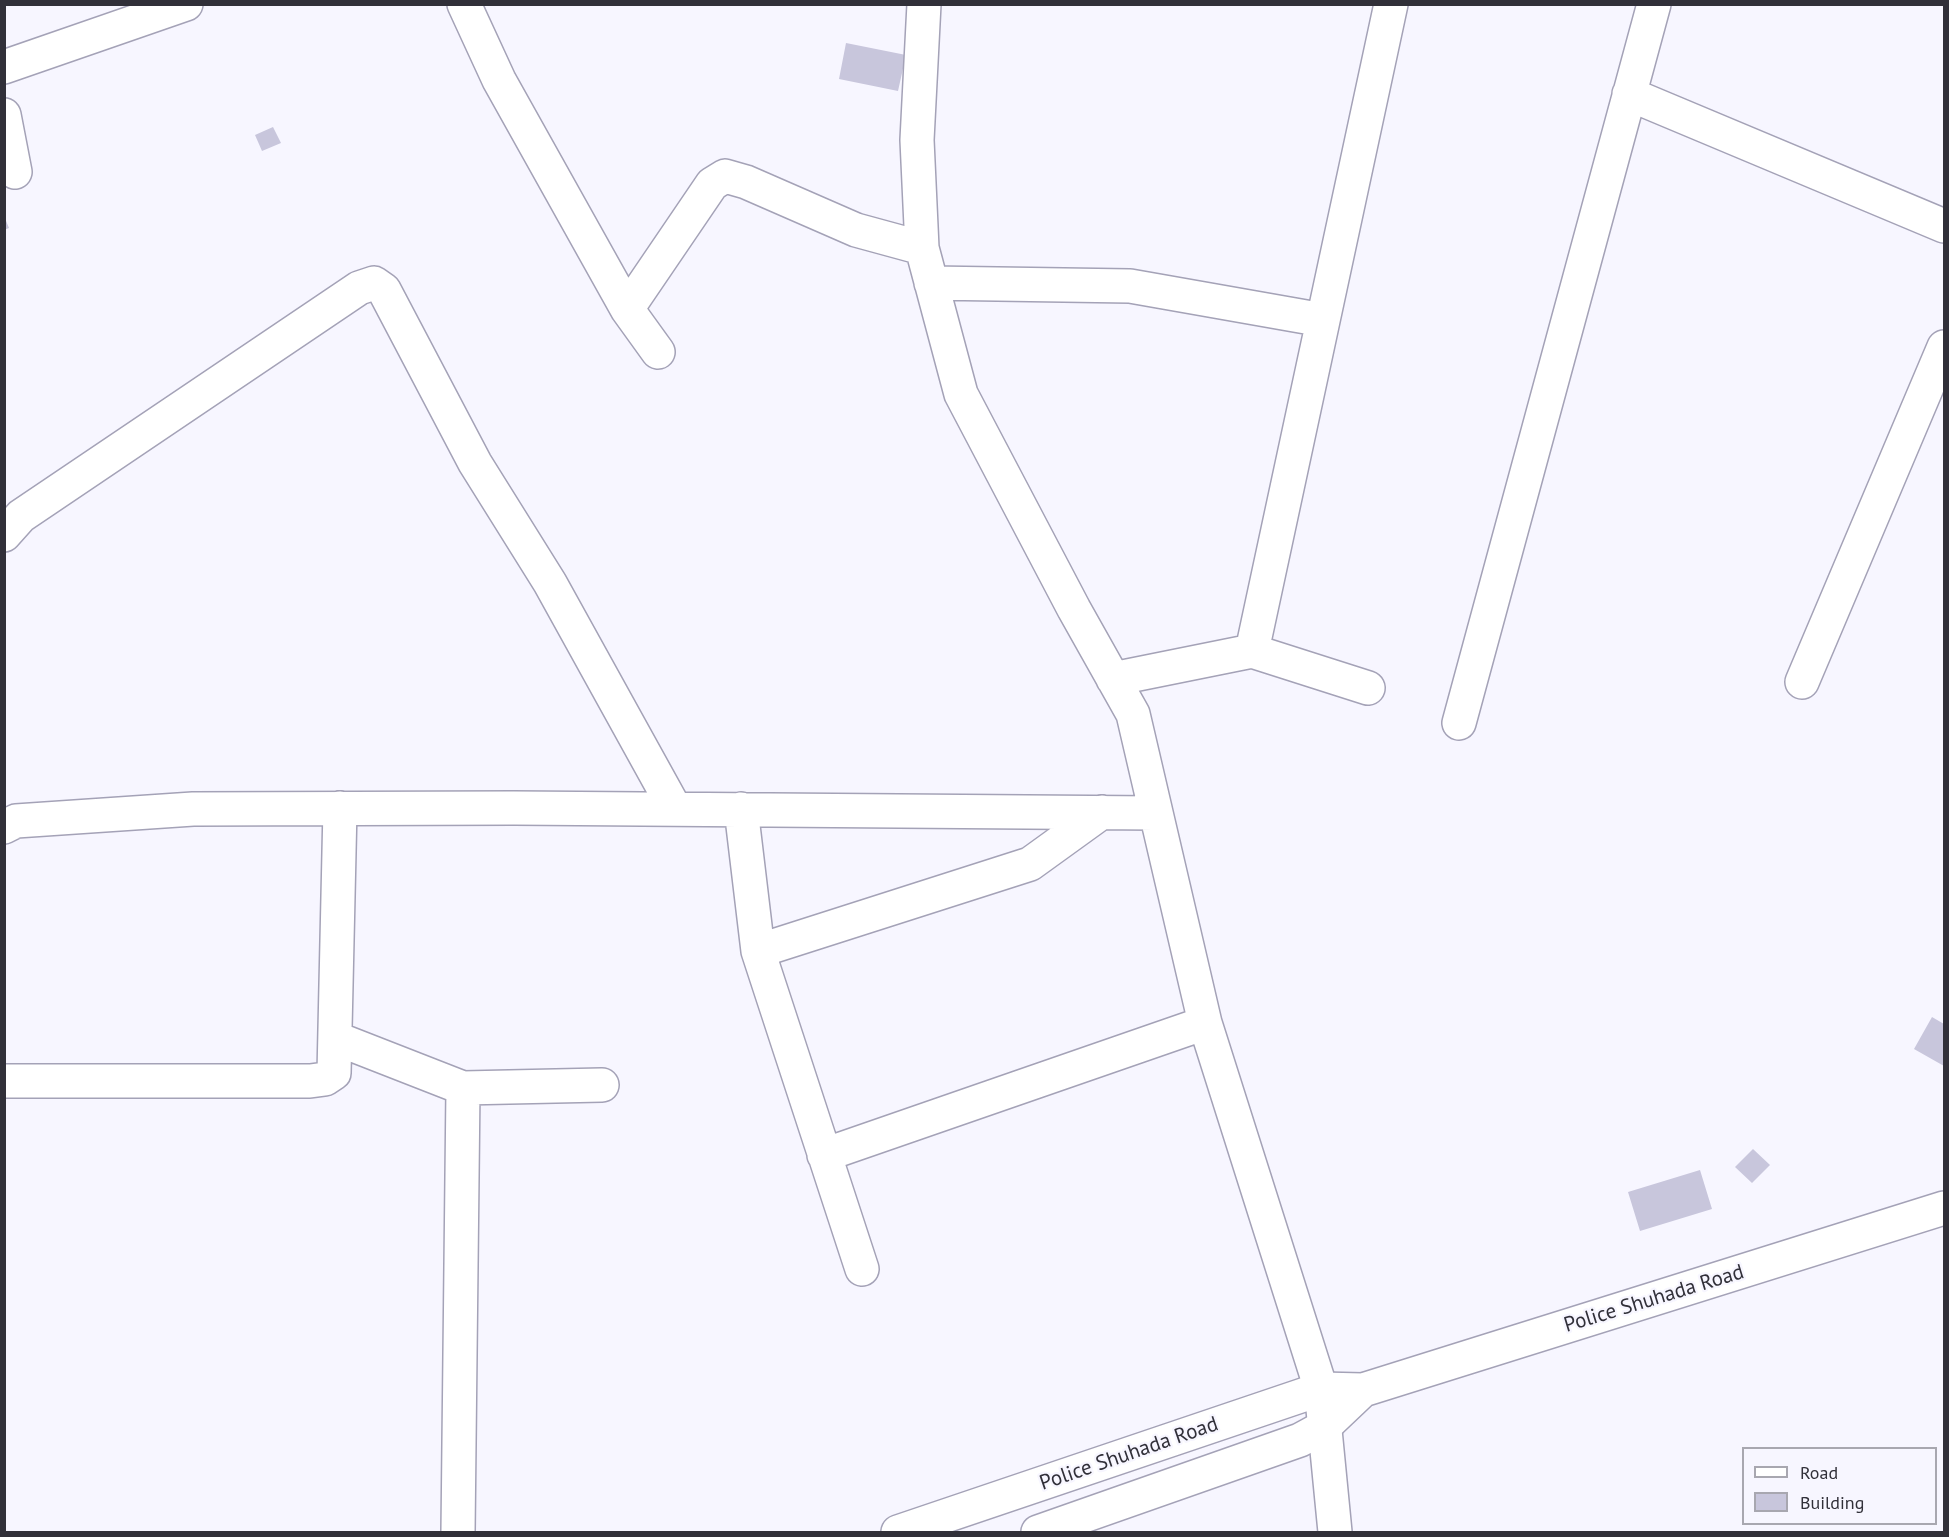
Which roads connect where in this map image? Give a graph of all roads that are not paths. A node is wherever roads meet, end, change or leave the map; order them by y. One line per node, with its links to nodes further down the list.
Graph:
1 (186, 4): 6 (street)
2 (464, 4): 13 (street)
3 (924, 4): 11 (street)
4 (1391, 4): 14 (street)
5 (1654, 4): 7 (street)
6 (4, 67)
7 (1629, 94): 10 (street); 22 (street)
8 (4, 115): 9 (street)
9 (15, 172)
10 (1944, 226)
11 (922, 248): 12 (street); 13 (street)
12 (931, 282): 14 (street); 19 (street)
13 (627, 309): 16 (street)
14 (1323, 321): 18 (street)
15 (1944, 348): 20 (street)
16 (658, 352)
17 (4, 535): 24 (street)
18 (1252, 651): 19 (street); 21 (street)
19 (1113, 679): 27 (street)
20 (1803, 682)
21 (1368, 688)
22 (1459, 723)
23 (340, 808): 24 (street); 28 (street); 31 (street)
24 (675, 809): 25 (street)
25 (741, 809): 26 (street); 29 (street)
26 (1102, 812): 27 (street); 29 (street)
27 (1155, 813): 30 (street)
28 (4, 827)
29 (758, 951): 35 (street)
30 (1205, 1023): 35 (street); 38 (street)
31 (335, 1038): 32 (street); 34 (street)
32 (4, 1081)
33 (602, 1085): 34 (street)
34 (463, 1088): 41 (street)
35 (824, 1155): 37 (street)
36 (1942, 1212): 39 (street, Police Shuhada Road)
37 (862, 1269)
38 (1321, 1389): 39 (street, Police Shuhada Road); 40 (street); 42 (street, Police Shuhada Road)
39 (1363, 1390): 40 (street, Police Shuhada Road)
40 (1324, 1427): 43 (street, Police Shuhada Road); 44 (street)
41 (458, 1533)
42 (898, 1533)
43 (1038, 1533)
44 (1335, 1533)

